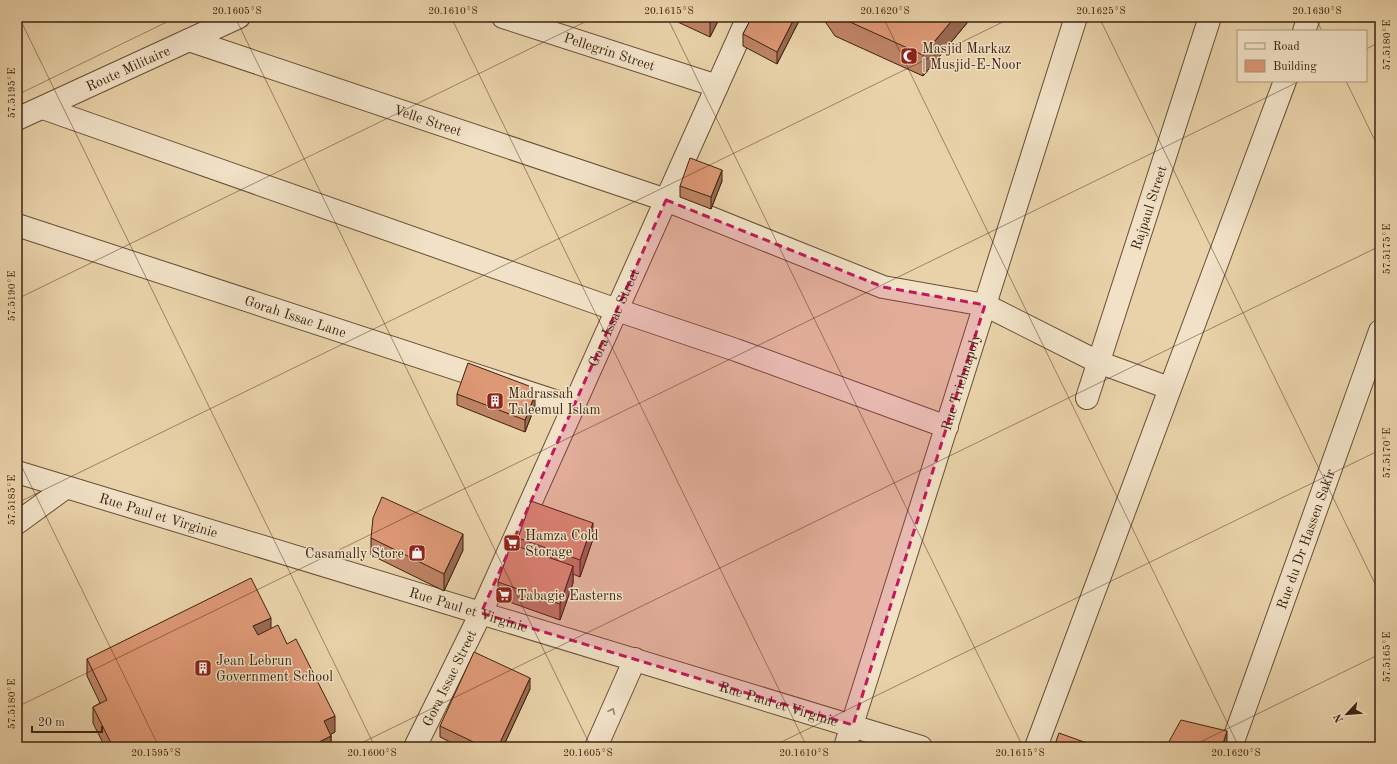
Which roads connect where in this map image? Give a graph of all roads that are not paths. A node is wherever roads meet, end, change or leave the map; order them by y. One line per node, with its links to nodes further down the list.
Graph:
1 (239, 17): 8 (street, Route Militaire)
2 (503, 17): 10 (street, Pellegrin Street)
3 (748, 17): 10 (street, Gora Issac Street)
4 (1076, 17): 15 (street, Rue Trichnapoly)
5 (1210, 17): 18 (street, Rajpaul Street)
6 (1309, 17): 7 (street)
7 (1304, 30)
8 (189, 40): 11 (street, Route Militaire); 13 (street, Velle Street)
9 (1285, 82): 19 (street)
10 (717, 86): 13 (street, Gora Issac Street)
11 (43, 108): 12 (street, Route Militaire); 16 (street)
12 (17, 119)
13 (666, 200): 15 (street, Velle Street); 16 (street, Gora Issac Street)
14 (17, 225): 21 (street, Gorah Issac Lane)
15 (985, 305): 18 (street, Velle Street); 22 (street, Rue Trichnapoly)
16 (617, 310): 21 (street, Gora Issac Street); 22 (street)
17 (1380, 331): 34 (street, Rue du Dr Hassen Sakir)
18 (1098, 362): 19 (street, Velle Street); 20 (street, Rajpaul Street)
19 (1169, 388): 33 (street)
20 (1087, 398)
21 (573, 407): 26 (street, Gora Issac Street)
22 (947, 427): 28 (street, Rue Trichnapoly)
23 (17, 472): 24 (street, Rue Paul et Virginie)
24 (65, 488): 25 (street); 26 (street, Rue Paul et Virginie)
25 (17, 523)
26 (481, 613): 27 (street, Rue Paul et Virginie); 29 (street, Gora Issac Street)
27 (635, 659): 28 (street, Rue Paul et Virginie); 30 (street, one-way to 27)
28 (853, 725): 31 (street, Rue Trichnapoly); 32 (street, Rue Paul et Virginie)
29 (416, 747)
30 (596, 747)
31 (845, 747)
32 (921, 747)
33 (1036, 747)
34 (1231, 747)

